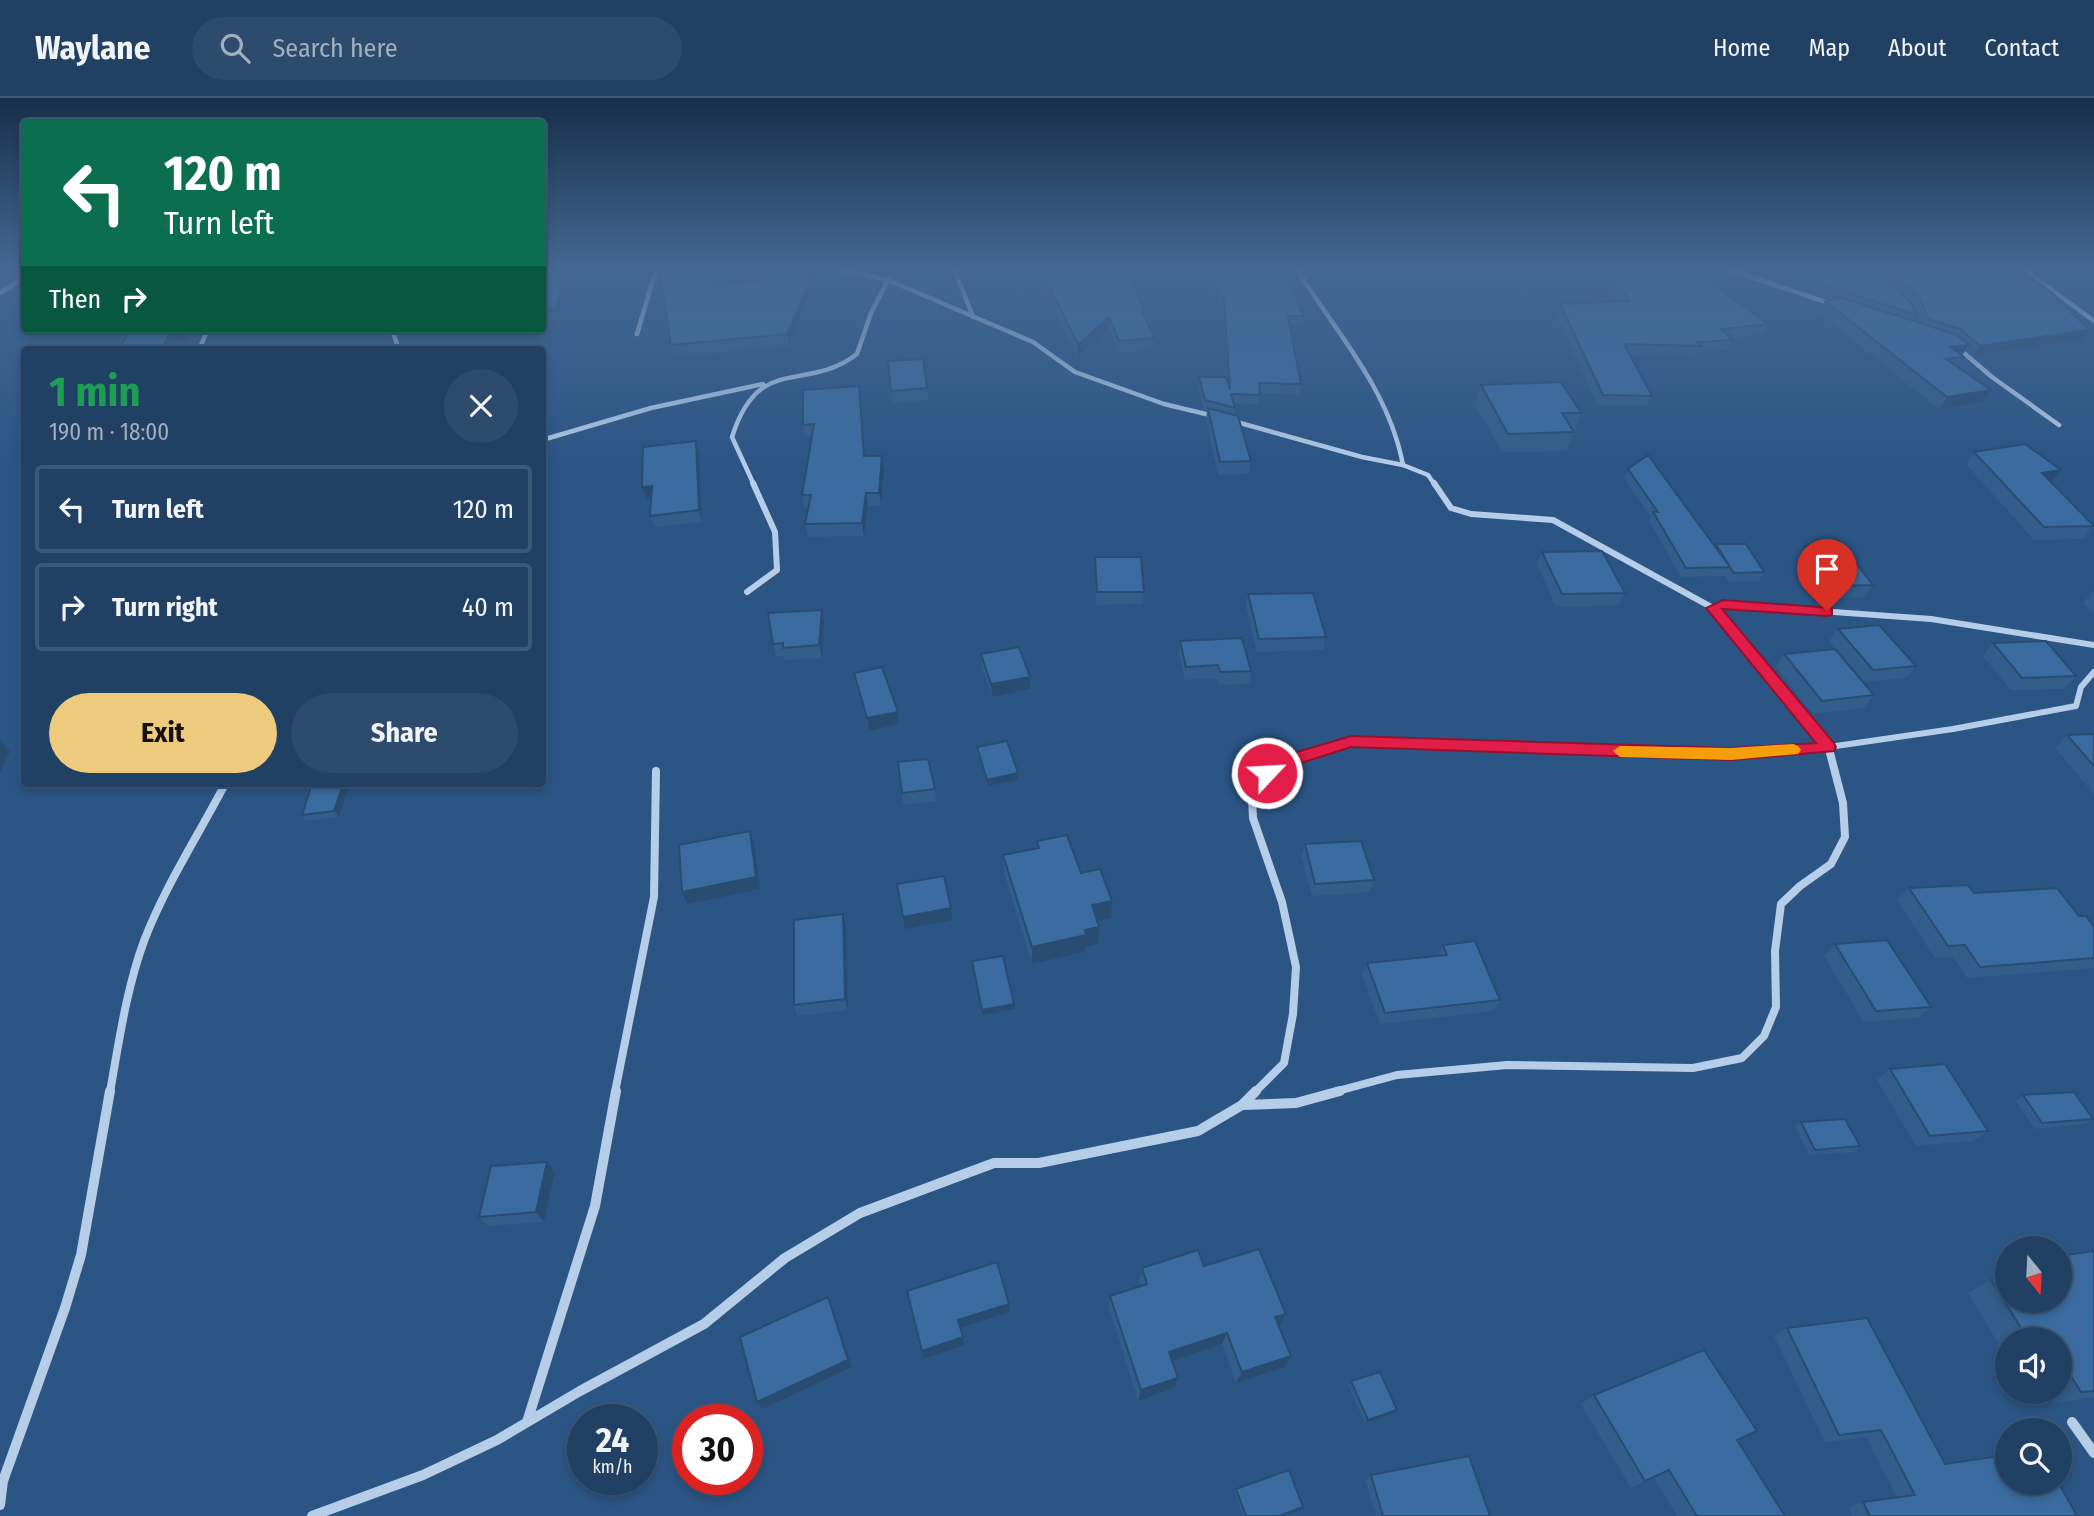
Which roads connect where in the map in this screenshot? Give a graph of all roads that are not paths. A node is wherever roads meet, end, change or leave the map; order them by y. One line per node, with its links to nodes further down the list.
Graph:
1 (865, 336): 5 (street)
2 (1019, 336): 6 (street)
3 (1342, 336): 10 (street)
4 (1952, 343): 8 (street)
5 (767, 384): 9 (street); 11 (street)
6 (1216, 417)
7 (1228, 420): 10 (street)
8 (2059, 425)
9 (546, 439)
10 (1403, 465): 12 (street)
11 (747, 592)
12 (1713, 608): 13 (street); 15 (street)
13 (2094, 645)
14 (2094, 672): 15 (street)
15 (1829, 747): 18 (street); 18 (street)
16 (656, 771): 20 (street)
17 (223, 787): 22 (street)
18 (1242, 1105): 20 (street)
19 (2072, 1422): 21 (street)
20 (527, 1423): 23 (street)
21 (2094, 1453)
22 (0, 1504)
23 (312, 1516)

